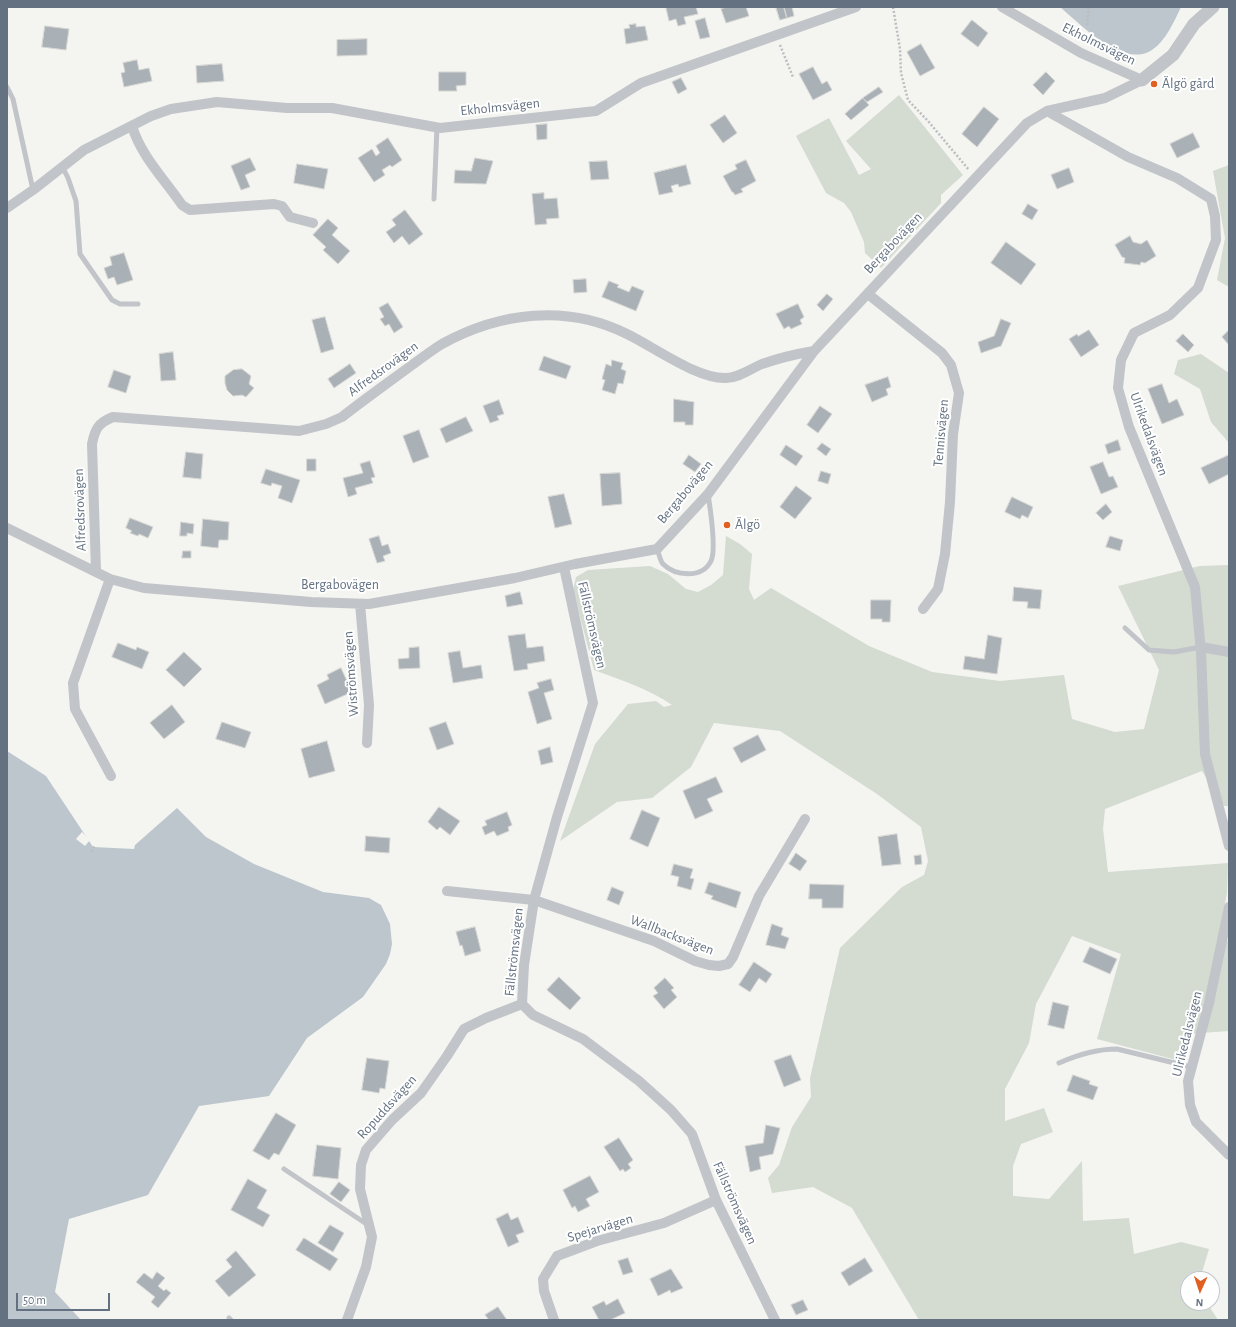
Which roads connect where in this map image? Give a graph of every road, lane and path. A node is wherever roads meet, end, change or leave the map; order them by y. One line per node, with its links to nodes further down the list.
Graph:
1 (856, 7): 7 (street, Ekholmsvägen)
2 (893, 7): 15 (path)
3 (1002, 7): 9 (street, Ekholmsvägen)
4 (1089, 7): 6 (path)
5 (1213, 7): 9 (street, Bergabovägen)
6 (1087, 25)
7 (776, 35): 8 (path); 13 (street, Ekholmsvägen)
8 (793, 77)
9 (1142, 80): 11 (street, Bergabovägen)
10 (7, 87): 16 (lane)
11 (1047, 111): 15 (street, Bergabovägen); 32 (street, Ulrikedalsvägen)
12 (132, 126): 13 (street, Ekholmsvägen); 14 (street, Ekholmsvägen); 19 (street)
13 (437, 127): 17 (lane)
14 (62, 166): 16 (street, Ekholmsvägen); 21 (lane)
15 (975, 177): 20 (street, Bergabovägen)
16 (34, 190): 18 (street, Ekholmsvägen)
17 (434, 199)
18 (7, 208)
19 (313, 223)
20 (868, 294): 22 (street, Bergabovägen); 30 (street, Tennisvägen)
21 (138, 304)
22 (814, 351): 23 (street, Bergabovägen); 27 (street, Alfredsrovägen)
23 (708, 494): 25 (street, Bergabovägen); 25 (lane)
24 (7, 528): 27 (street, Bergabovägen)
25 (657, 549): 26 (street, Bergabovägen)
26 (564, 566): 29 (street, Bergabovägen); 41 (street, Fällströmsvägen)
27 (96, 571): 28 (street, Bergabovägen)
28 (110, 579): 29 (street, Bergabovägen); 35 (street)
29 (360, 604): 34 (street, Wiströmsvägen)
30 (923, 610)
31 (1125, 628): 32 (lane)
32 (1201, 647): 33 (street); 38 (street, Ulrikedalsvägen)
33 (1229, 652)
34 (367, 743)
35 (111, 776)
36 (805, 819): 41 (street, Wallbacksvägen)
37 (94, 846): 39 (path)
38 (1229, 846)
39 (92, 852)
40 (447, 891): 41 (street, Wallbacksvägen)
41 (534, 900): 43 (street, Fällströmsvägen)
42 (1229, 907): 45 (street, Ulrikedalsvägen)
43 (522, 1004): 48 (street, Fällströmsvägen); 49 (street, Ropuddsvägen)
44 (1059, 1062): 45 (lane)
45 (1191, 1067): 46 (street, Ulrikedalsvägen)
46 (1229, 1155)
47 (284, 1169): 49 (lane)
48 (716, 1200): 51 (street, Spejarvägen); 52 (street, Fällströmsvägen)
49 (370, 1227): 50 (street, Ropuddsvägen)
50 (347, 1320)
51 (554, 1320)
52 (775, 1320)

